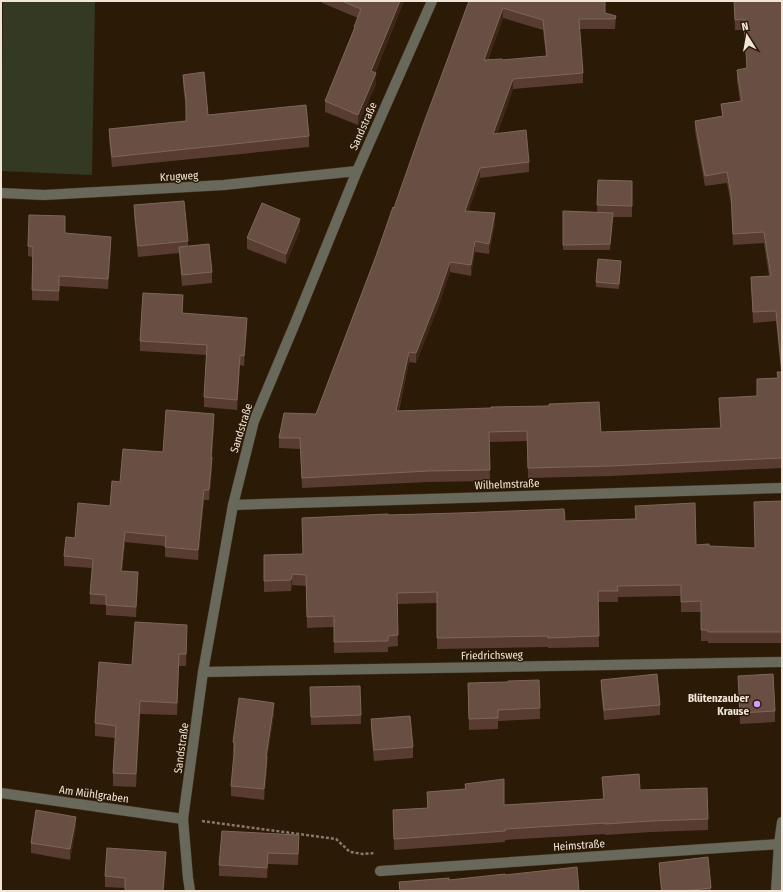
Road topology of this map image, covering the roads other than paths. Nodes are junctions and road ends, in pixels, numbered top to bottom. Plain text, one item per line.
1 (432, 1) edge
2 (357, 170) junction
3 (1, 193) edge
4 (782, 488) edge
5 (233, 505) junction
6 (782, 662) edge
7 (203, 672) junction
8 (1, 793) edge
9 (183, 819) junction
10 (782, 822) edge
11 (779, 844) junction
12 (380, 871) dead end
13 (190, 891) edge
14 (776, 891) edge

1 - 2 street, Sandstraße
2 - 3 street, Krugweg
2 - 5 street, Sandstraße
4 - 5 street, Wilhelmstraße
5 - 7 street, Sandstraße
6 - 7 street, Friedrichsweg
7 - 9 street, Sandstraße
8 - 9 street, Am Mühlgraben
9 - 13 street, Sandstraße
10 - 11 street
11 - 12 street, Heimstraße
11 - 14 street

